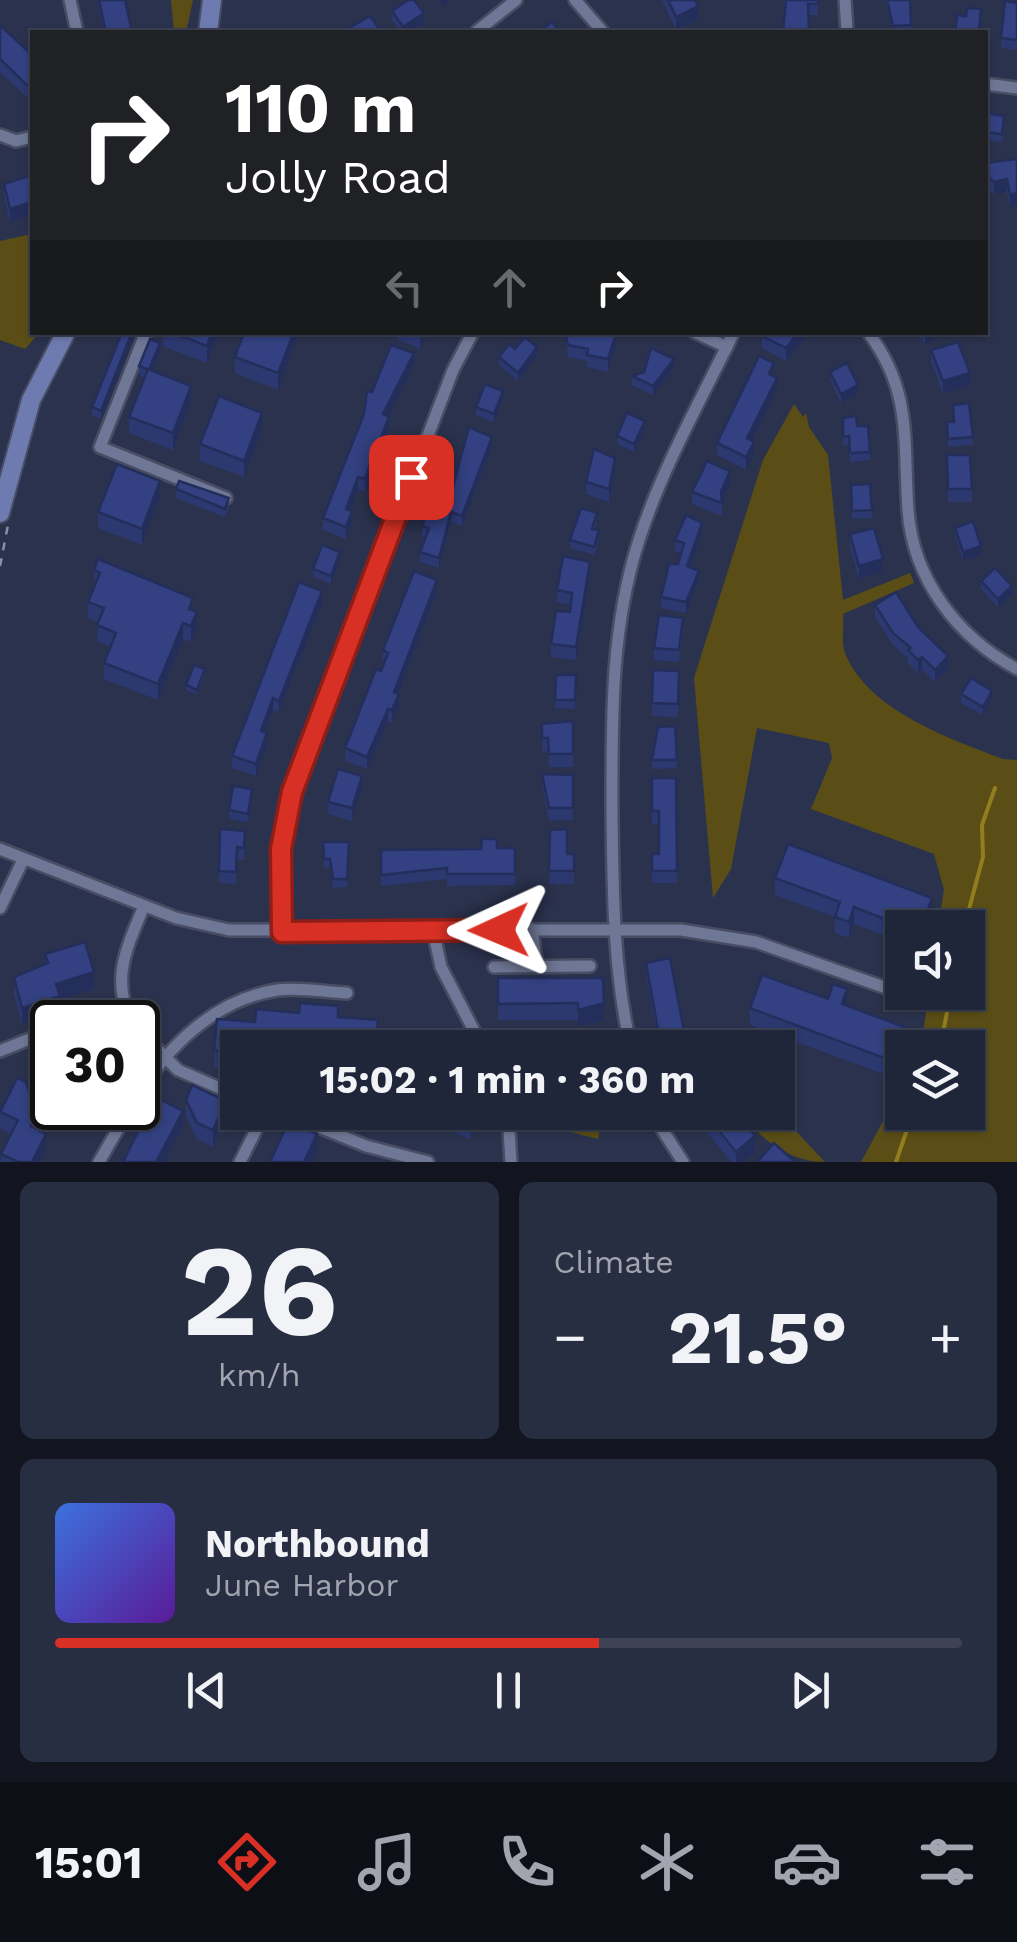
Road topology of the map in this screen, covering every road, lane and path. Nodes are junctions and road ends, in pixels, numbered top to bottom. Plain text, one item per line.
1 (70, 0) edge
2 (212, 0) edge
3 (516, 0) edge
4 (575, 0) edge
5 (845, 0) edge
6 (78, 30) edge
7 (208, 30) edge
8 (478, 30) edge
9 (601, 30) edge
10 (847, 30) edge
11 (988, 84) edge
12 (1017, 88) edge
13 (0, 136) edge
14 (30, 138) edge
15 (64, 335) edge
16 (145, 335) edge
17 (471, 335) edge
18 (701, 335) edge
19 (733, 335) edge
20 (870, 335) edge
21 (727, 347) junction
22 (226, 498) edge
23 (0, 512) edge
24 (1017, 669) edge
25 (0, 849) edge
26 (23, 860) junction
27 (144, 906) junction
28 (0, 908) edge
29 (613, 928) junction
30 (532, 929) junction
31 (433, 930) junction
32 (282, 932) junction
33 (537, 966) junction
34 (590, 966) dead end
35 (494, 967) dead end
36 (885, 988) edge
37 (347, 993) dead end
38 (124, 1000) edge
39 (473, 1030) edge
40 (629, 1030) edge
41 (30, 1039) edge
42 (0, 1051) edge
43 (161, 1057) joint
44 (220, 1088) edge
45 (117, 1130) edge
46 (256, 1130) edge
47 (326, 1130) edge
48 (509, 1130) edge
49 (661, 1130) edge
50 (677, 1161) edge
51 (99, 1162) edge
52 (240, 1162) edge
53 (428, 1162) edge
54 (511, 1162) edge

1 - 6 street
2 - 7 street
3 - 8 street
4 - 9 street
5 - 10 street
11 - 12 street
13 - 14 street
15 - 23 street
16 - 22 street
17 - 32 street
18 - 21 street
19 - 21 street
20 - 24 street
21 - 29 street
25 - 26 street
26 - 27 street
26 - 28 street
27 - 32 street
27 - 38 street
29 - 30 street
29 - 36 street
29 - 40 street
30 - 31 street
30 - 33 street
31 - 32 street
31 - 39 street
33 - 34 street
33 - 35 street
37 - 43 street
41 - 42 street
43 - 44 street
45 - 51 street
46 - 52 street
47 - 53 street
48 - 54 street
49 - 50 street

